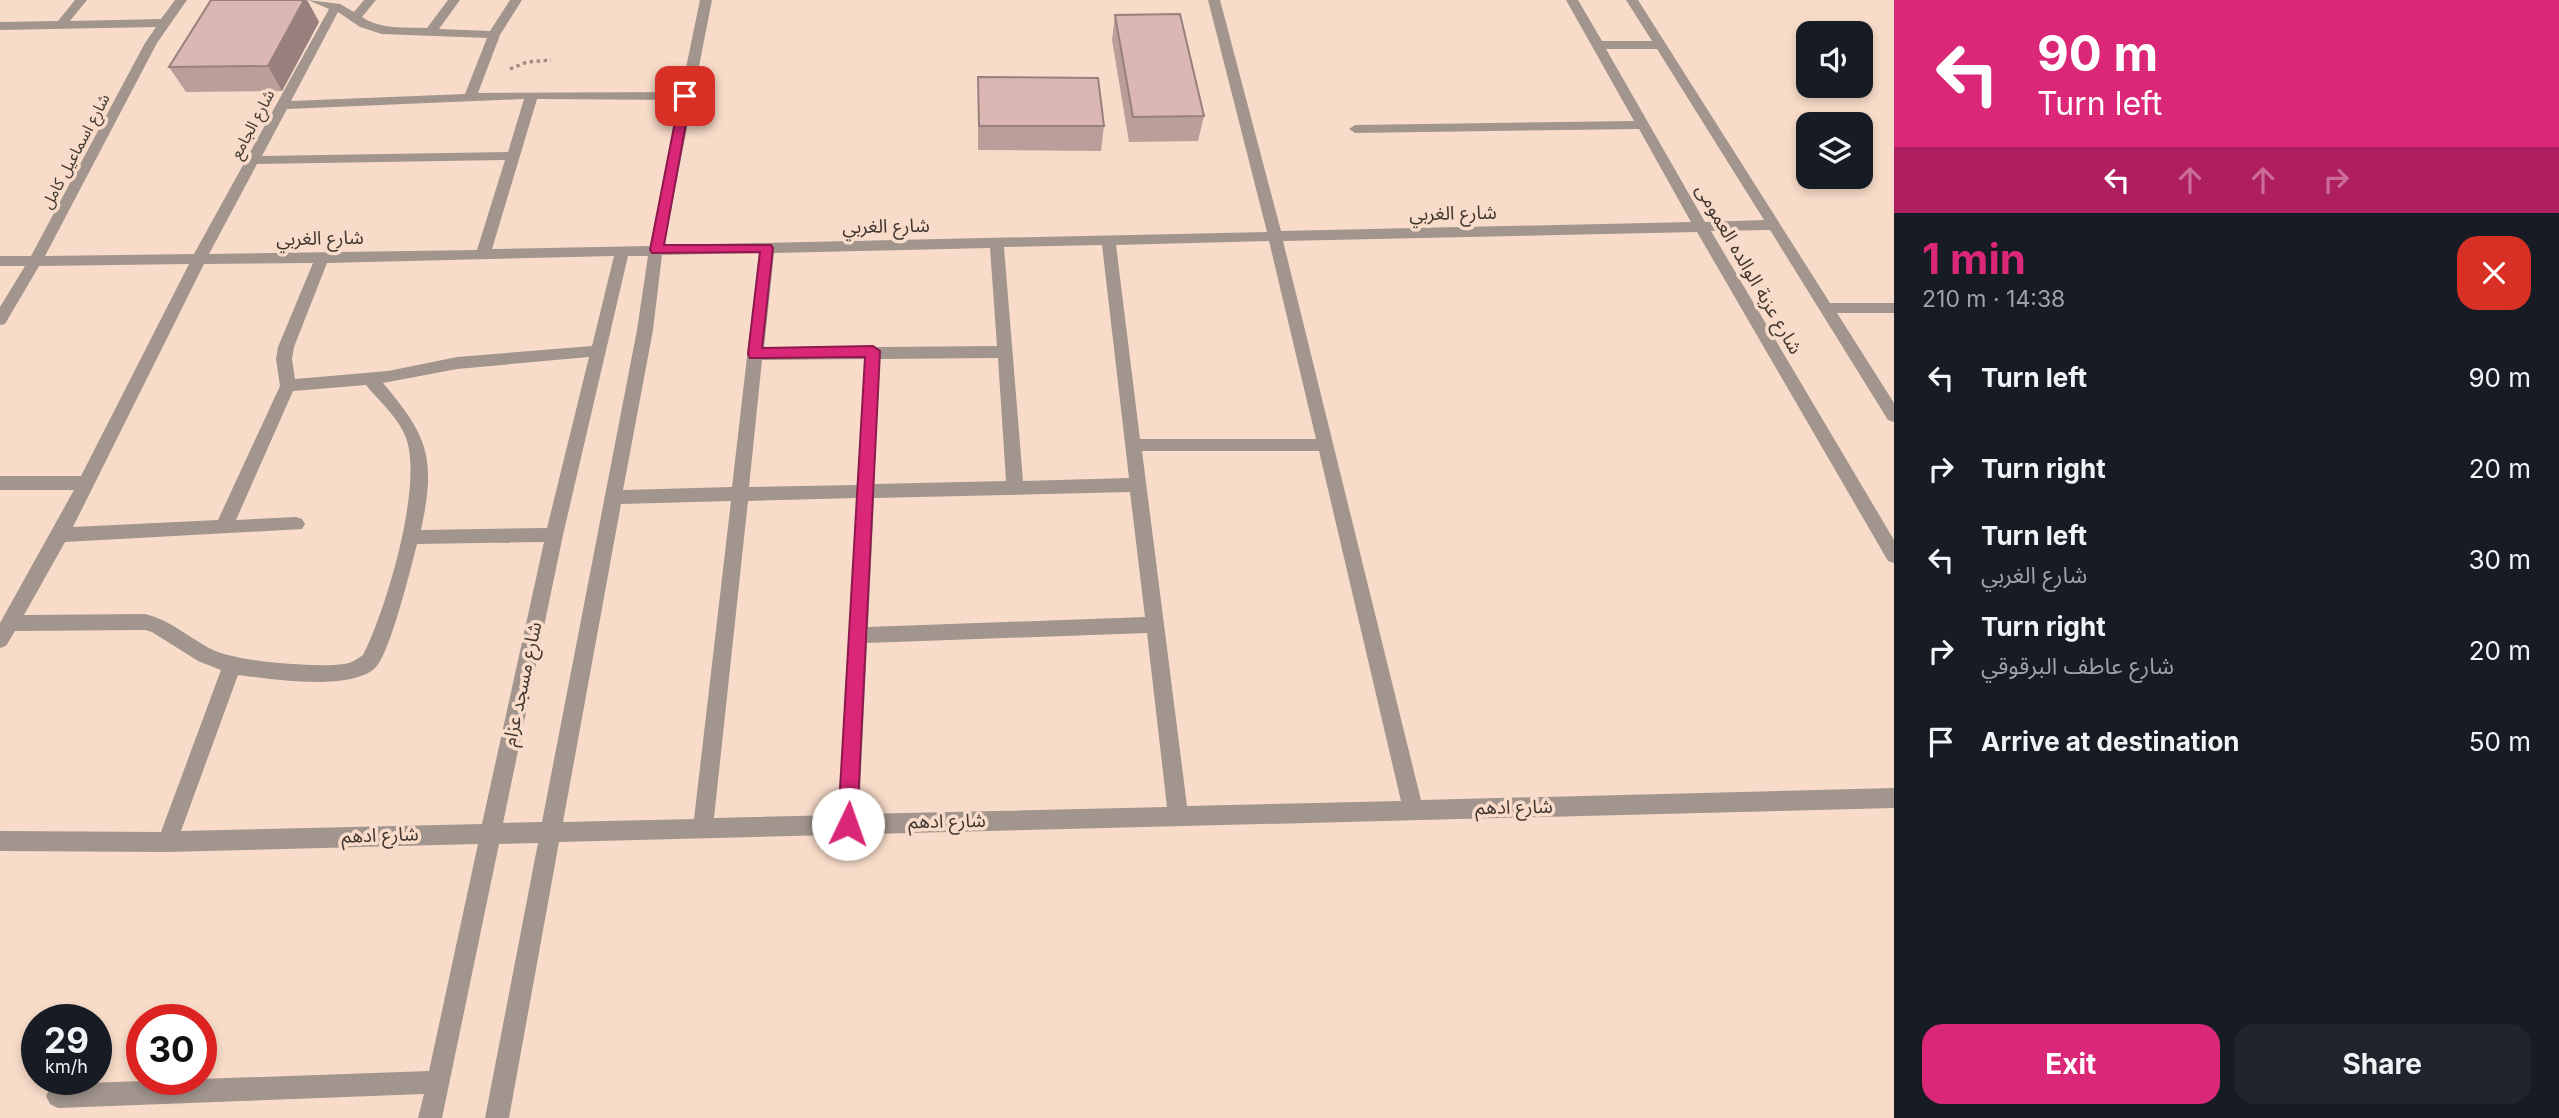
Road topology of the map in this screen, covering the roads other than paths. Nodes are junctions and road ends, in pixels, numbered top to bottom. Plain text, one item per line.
1 (81, 0) edge
2 (181, 0) edge
3 (314, 0) edge
4 (370, 0) edge
5 (454, 0) edge
6 (516, 0) edge
7 (706, 0) edge
8 (1214, 0) edge
9 (1572, 0) edge
10 (1632, 0) edge
11 (336, 6) junction
12 (355, 18) junction
13 (165, 23) junction
14 (61, 25) junction
15 (0, 26) edge
16 (430, 33) junction
17 (494, 35) junction
18 (1598, 45) junction
19 (1660, 45) junction
20 (532, 95) junction
21 (685, 96) junction
22 (470, 97) junction
23 (282, 105) junction
24 (1643, 125) junction
25 (1355, 129) dead end
26 (514, 156) junction
27 (252, 160) junction
28 (1773, 225) junction
29 (1701, 227) junction
30 (1275, 236) junction
31 (1108, 240) junction
32 (997, 243) junction
33 (767, 248) junction
34 (656, 250) junction
35 (622, 251) junction
36 (483, 254) junction
37 (322, 258) junction
38 (199, 259) junction
39 (0, 261) edge
40 (36, 261) junction
41 (1826, 308) junction
42 (1894, 308) edge
43 (0, 320) edge
44 (597, 351) junction
45 (873, 351) junction
46 (1004, 352) junction
47 (755, 354) junction
48 (370, 379) junction
49 (289, 386) junction
50 (1894, 416) edge
51 (1133, 445) junction
52 (1324, 445) junction
53 (0, 483) edge
54 (86, 483) junction
55 (1138, 485) junction
56 (1015, 487) junction
57 (866, 491) junction
58 (741, 494) junction
59 (613, 497) junction
60 (296, 524) dead end
61 (224, 527) junction
62 (60, 535) junction
63 (554, 536) junction
64 (409, 537) junction
65 (1894, 556) edge
66 (9, 623) junction
67 (1156, 625) junction
68 (858, 635) junction
69 (0, 640) edge
70 (232, 666) junction
71 (1894, 798) edge
72 (1413, 809) junction
73 (1178, 816) junction
74 (848, 824) junction
75 (704, 827) junction
76 (551, 831) junction
77 (490, 832) junction
78 (0, 841) edge
79 (167, 842) junction
80 (438, 1082) junction
81 (58, 1096) dead end
82 (430, 1118) edge
83 (498, 1118) edge

1 - 14 street
2 - 13 street, شارع اسماعيل كامل
3 - 11 street
4 - 12 street
5 - 16 street
6 - 17 street
7 - 21 street
8 - 30 street
9 - 18 street, شارع عزبة الوالده العمومى
10 - 19 street
11 - 12 street
11 - 23 street, شارع الجامع
12 - 16 street
13 - 14 street
13 - 40 street, شارع اسماعيل كامل
14 - 15 street
16 - 17 street
17 - 22 street
18 - 19 street
18 - 24 street, شارع عزبة الوالده العمومى
19 - 28 street
20 - 21 street
20 - 22 street
20 - 26 street
21 - 34 street
22 - 23 street
23 - 27 street, شارع الجامع
24 - 25 street
24 - 29 street, شارع عزبة الوالده العمومى
26 - 27 street
26 - 36 street
27 - 38 street, شارع الجامع
28 - 29 street, شارع الغربي
28 - 41 street
29 - 30 street, شارع الغربي
29 - 65 street, شارع عزبة الوالده العمومى
30 - 31 street, شارع الغربي
30 - 52 street
31 - 32 street, شارع الغربي
31 - 51 street
32 - 33 street, شارع الغربي
32 - 46 street
33 - 34 street, شارع الغربي
33 - 47 street
34 - 35 street, شارع الغربي
34 - 59 street
35 - 36 street, شارع الغربي
35 - 44 street, شارع مسجد عزام
36 - 37 street, شارع الغربي
37 - 38 street, شارع الغربي
37 - 49 street
38 - 40 street, شارع الغربي
38 - 54 street, شارع الجامع
39 - 40 street, شارع الغربي
40 - 43 street, شارع اسماعيل كامل
41 - 42 street
41 - 50 street
44 - 48 street
44 - 63 street, شارع مسجد عزام
45 - 46 street
45 - 47 street
45 - 57 street
46 - 56 street
47 - 58 street
48 - 49 street
48 - 64 street
49 - 61 street
51 - 52 street
51 - 55 street
52 - 72 street
53 - 54 street
54 - 62 street, شارع الجامع
55 - 56 street
55 - 67 street
56 - 57 street
57 - 58 street
57 - 68 street
58 - 59 street
58 - 75 street
59 - 76 street
60 - 61 street
61 - 62 street
62 - 66 street, شارع الجامع
63 - 64 street
63 - 77 street, شارع مسجد عزام
64 - 70 street
66 - 69 street, شارع الجامع
66 - 70 street
67 - 68 street
67 - 73 street
68 - 74 street
70 - 79 street
71 - 72 street, شارع ادهم
72 - 73 street, شارع ادهم
73 - 74 street, شارع ادهم
74 - 75 street, شارع ادهم
75 - 76 street, شارع ادهم
76 - 77 street, شارع ادهم
76 - 83 street
77 - 79 street, شارع ادهم
77 - 80 street, شارع مسجد عزام
78 - 79 street, شارع ادهم
80 - 81 street
80 - 82 street, شارع مسجد عزام

